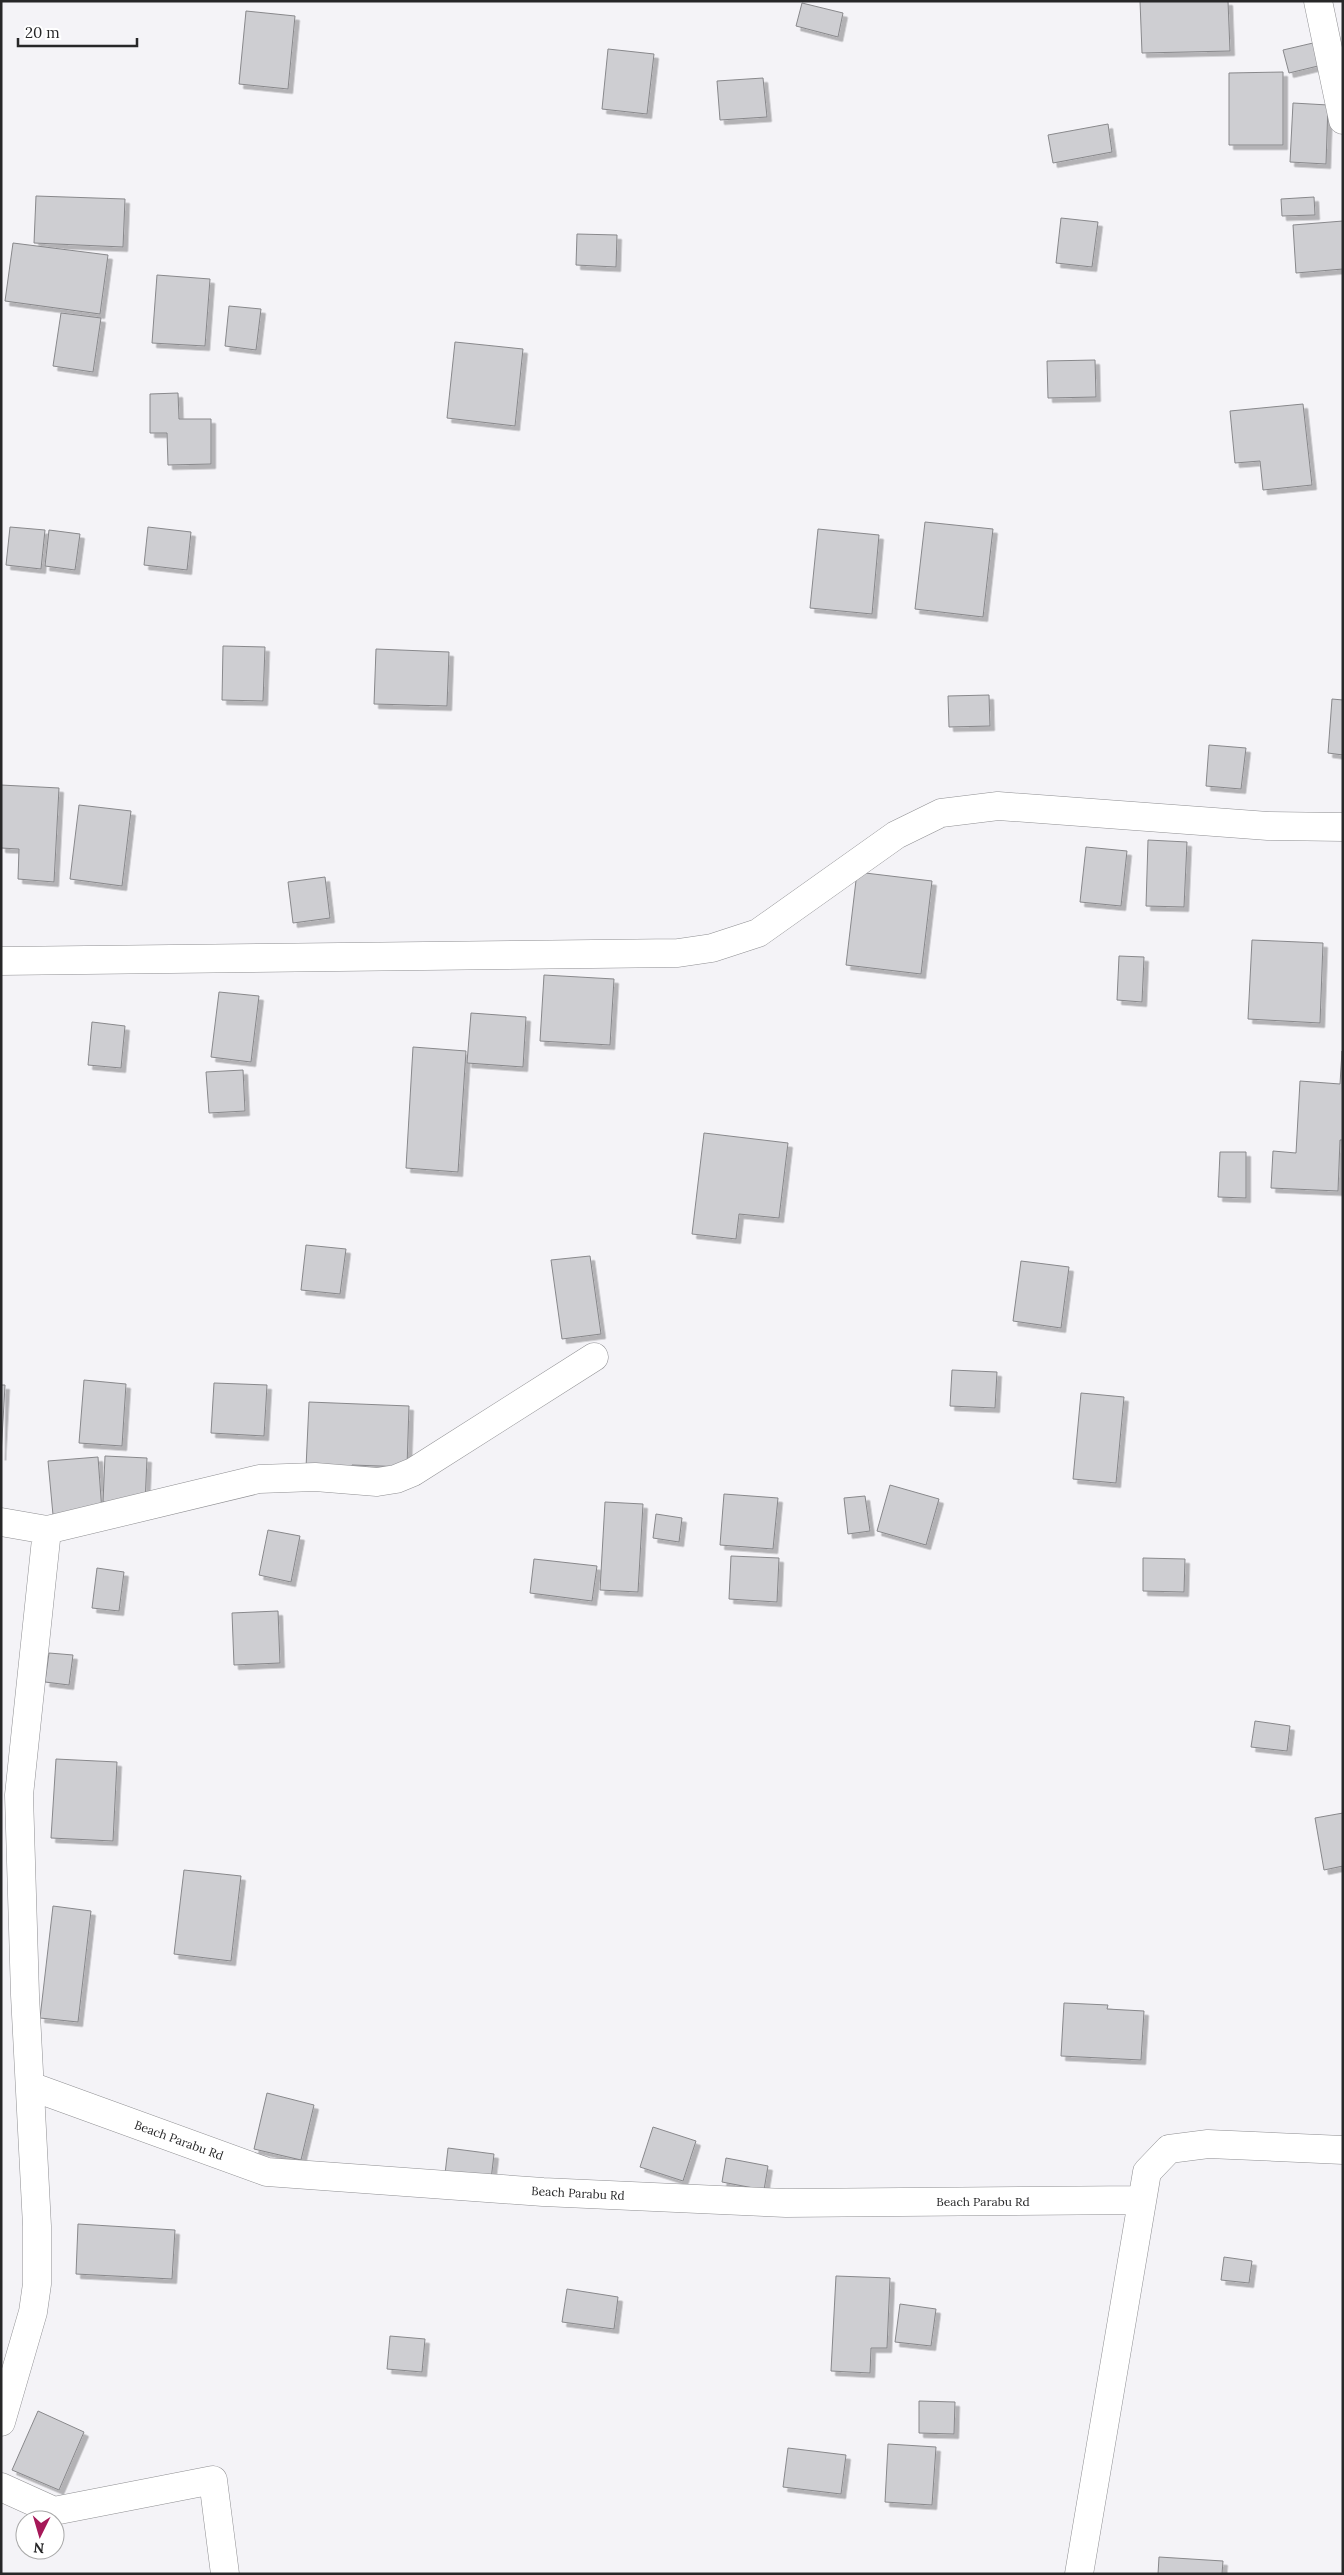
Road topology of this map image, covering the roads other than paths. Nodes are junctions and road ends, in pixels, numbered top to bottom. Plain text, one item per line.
1 (1318, 1) edge
2 (1343, 120) edge
3 (1343, 827) edge
4 (1, 961) edge
5 (594, 1357) dead end
6 (1, 1522) edge
7 (47, 1530) junction
8 (30, 2086) junction
9 (1343, 2150) edge
10 (1142, 2200) junction
11 (1, 2422) edge
12 (1, 2487) edge
13 (225, 2574) edge
14 (1079, 2574) edge

1 - 2 street
3 - 4 street
5 - 7 street
6 - 7 street
7 - 8 street
8 - 10 street, Beach Parabu Rd
8 - 11 street
9 - 10 street
10 - 14 street
12 - 13 street

